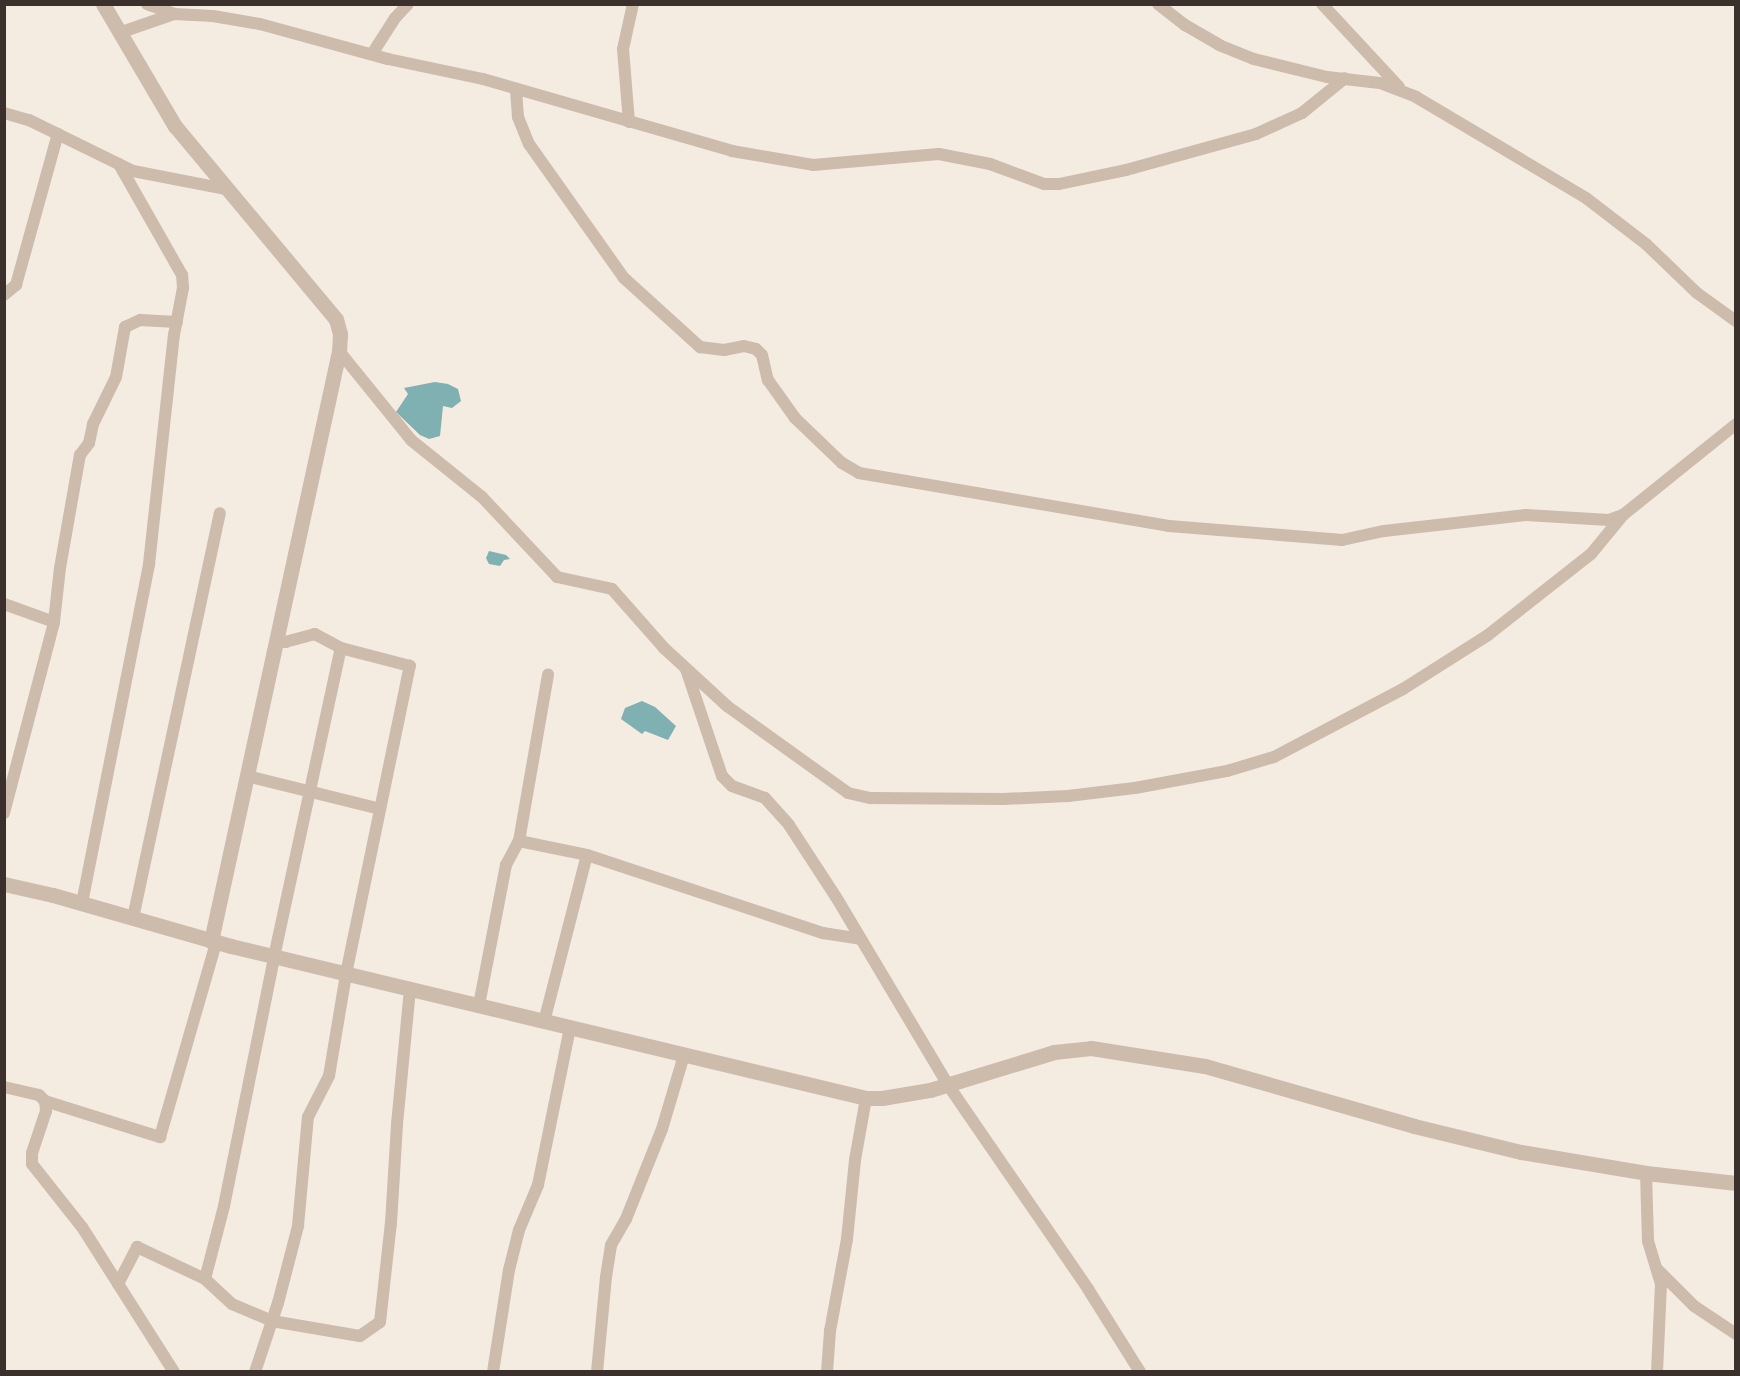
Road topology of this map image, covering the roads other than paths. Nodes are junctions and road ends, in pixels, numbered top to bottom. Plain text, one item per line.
1 (103, 4) edge
2 (147, 4) edge
3 (408, 4) edge
4 (633, 4) edge
5 (1158, 4) edge
6 (1322, 4) edge
7 (174, 14) junction
8 (119, 33) junction
9 (372, 54) junction
10 (1345, 78) junction
11 (516, 89) junction
12 (1402, 90) junction
13 (4, 113) edge
14 (629, 122) junction
15 (58, 134) junction
16 (119, 164) junction
17 (226, 189) junction
18 (4, 295) edge
19 (1736, 321) edge
20 (177, 322) junction
21 (339, 351) junction
22 (1736, 424) edge
23 (220, 513) dead end
24 (1623, 515) junction
25 (4, 604) edge
26 (54, 622) junction
27 (276, 641) junction
28 (341, 648) junction
29 (685, 668) junction
30 (548, 674) dead end
31 (247, 776) junction
32 (310, 791) junction
33 (380, 809) junction
34 (4, 813) edge
35 (519, 841) junction
36 (587, 855) junction
37 (4, 884) edge
38 (82, 903) junction
39 (133, 918) junction
40 (861, 939) junction
41 (213, 942) junction
42 (274, 957) junction
43 (346, 974) junction
44 (410, 988) junction
45 (478, 1005) junction
46 (544, 1022) junction
47 (570, 1028) junction
48 (684, 1055) junction
49 (948, 1085) junction
50 (4, 1087) edge
51 (866, 1098) junction
52 (45, 1101) junction
53 (1646, 1173) junction
54 (1736, 1183) edge
55 (1655, 1267) junction
56 (205, 1279) junction
57 (118, 1284) junction
58 (272, 1321) junction
59 (1736, 1334) edge
60 (174, 1371) edge
61 (255, 1371) edge
62 (494, 1371) edge
63 (597, 1371) edge
64 (827, 1371) edge
65 (1140, 1371) edge
66 (1657, 1371) edge

1 - 8 street
2 - 7 street
3 - 9 street
4 - 14 street
5 - 10 street
6 - 12 street
7 - 8 street
7 - 9 street
8 - 17 street
9 - 11 street
10 - 12 street
10 - 14 street
11 - 14 street
11 - 24 street
12 - 19 street
13 - 15 street
15 - 16 street
15 - 18 street
16 - 17 street
16 - 20 street
17 - 21 street
20 - 26 street
20 - 38 street
21 - 27 street
21 - 29 street
22 - 24 street
23 - 39 street
24 - 29 street
25 - 26 street
26 - 34 street
27 - 28 street
27 - 31 street
28 - 32 street
28 - 33 street
29 - 40 street
30 - 35 street
31 - 32 street
31 - 41 street
32 - 33 street
32 - 42 street
33 - 43 street
35 - 36 street
35 - 45 street
36 - 40 street
36 - 46 street
37 - 38 street
38 - 39 street
39 - 41 street
40 - 49 street
41 - 42 street
41 - 52 street
42 - 43 street
42 - 56 street
43 - 44 street
43 - 58 street
44 - 45 street
44 - 58 street
45 - 46 street
46 - 47 street
47 - 48 street
47 - 62 street
48 - 51 street
48 - 63 street
49 - 51 street
49 - 53 street
49 - 65 street
50 - 52 street
51 - 64 street
52 - 57 street
53 - 54 street
53 - 55 street
55 - 59 street
55 - 66 street
56 - 57 street
56 - 58 street
57 - 60 street
58 - 61 street

